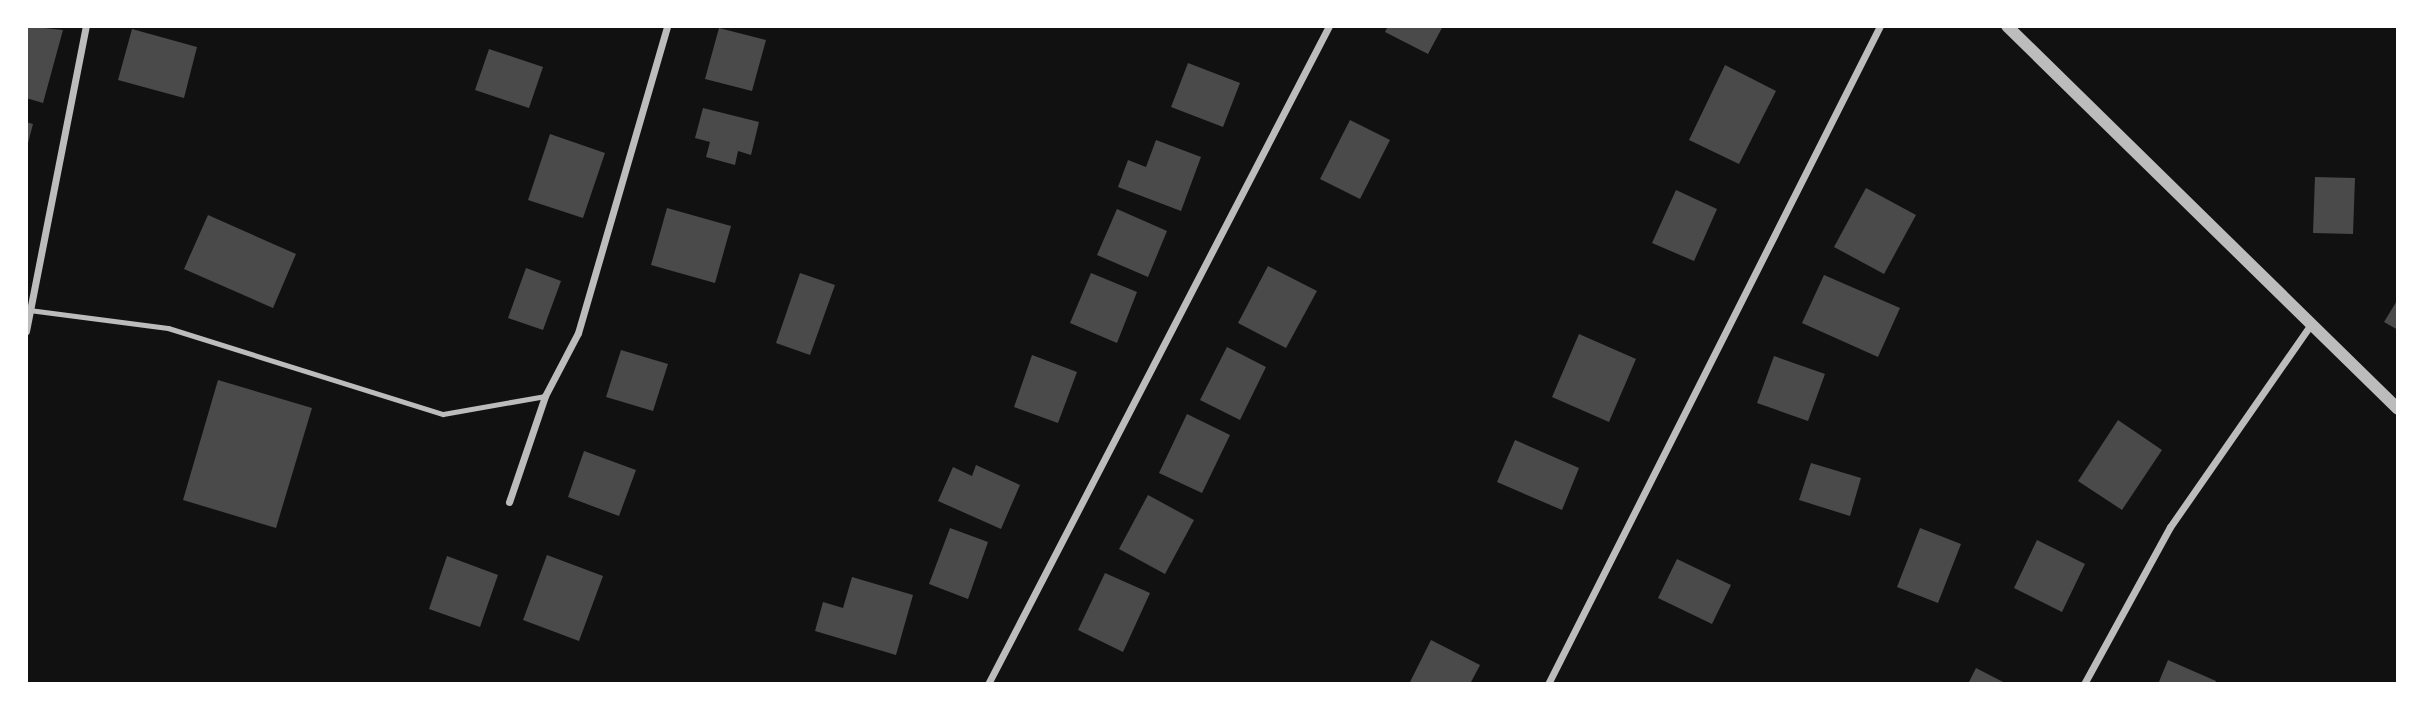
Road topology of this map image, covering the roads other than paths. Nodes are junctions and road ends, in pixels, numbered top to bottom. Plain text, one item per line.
1 (86, 26) edge
2 (667, 26) edge
3 (1329, 26) edge
4 (1880, 26) edge
5 (2007, 26) edge
6 (29, 310) junction
7 (2314, 321) junction
8 (26, 331) edge
9 (545, 396) junction
10 (2398, 409) edge
11 (509, 502) dead end
12 (988, 684) edge
13 (1548, 684) edge
14 (2084, 684) edge

1 - 6 street
2 - 9 street
3 - 12 street
4 - 13 street
5 - 7 street
6 - 8 street
6 - 9 lane
7 - 10 street
7 - 14 street
9 - 11 street

